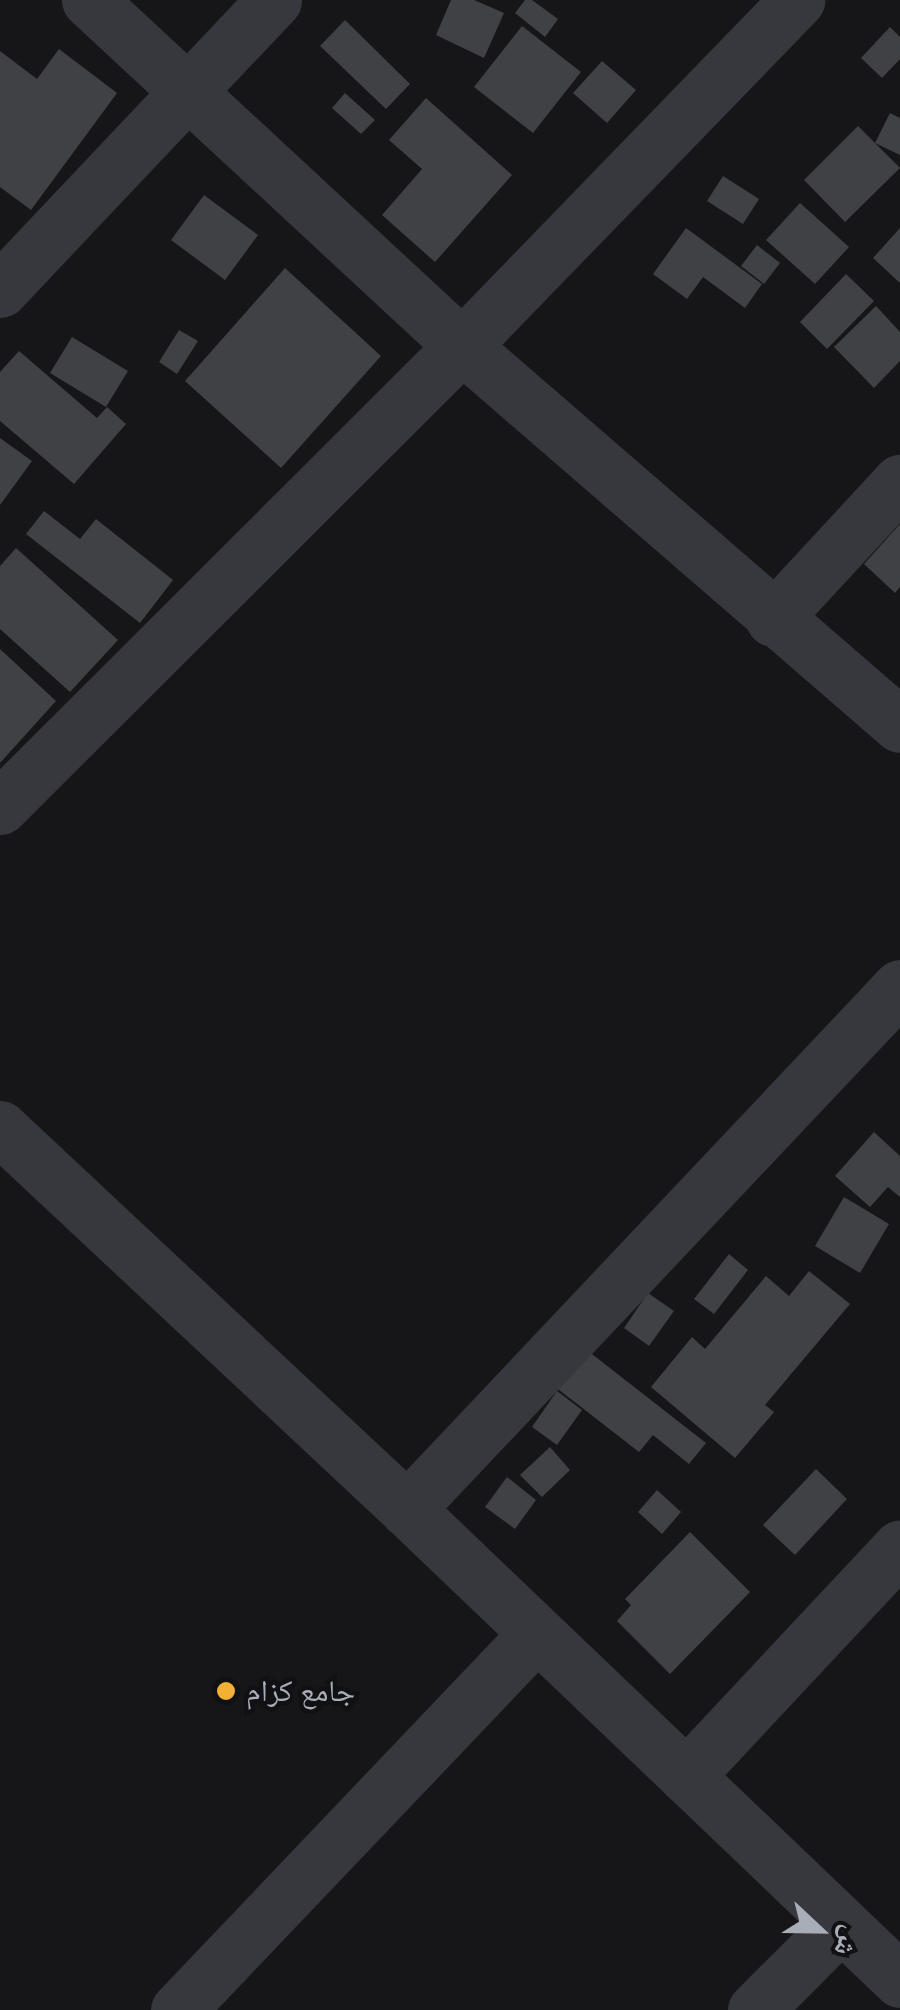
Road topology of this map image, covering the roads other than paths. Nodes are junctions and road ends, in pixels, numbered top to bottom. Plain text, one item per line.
1 (88, 0) edge
2 (274, 0) edge
3 (797, 0) edge
4 (188, 92) junction
5 (0, 290) edge
6 (462, 346) junction
7 (900, 482) edge
8 (773, 619) junction
9 (900, 725) edge
10 (0, 807) edge
11 (900, 987) edge
12 (0, 1128) edge
13 (408, 1508) junction
14 (900, 1547) edge
15 (536, 1634) junction
16 (686, 1776) junction
17 (840, 1925) junction
18 (900, 1980) edge
19 (178, 2010) edge
20 (755, 2010) edge

1 - 4 street
2 - 4 street
3 - 6 street
4 - 5 street
4 - 6 street
6 - 8 street
6 - 10 street
7 - 8 street
8 - 9 street
11 - 13 street
12 - 13 street
13 - 15 street
14 - 16 street
15 - 16 street
15 - 19 street
16 - 17 street
17 - 18 street
17 - 20 street

